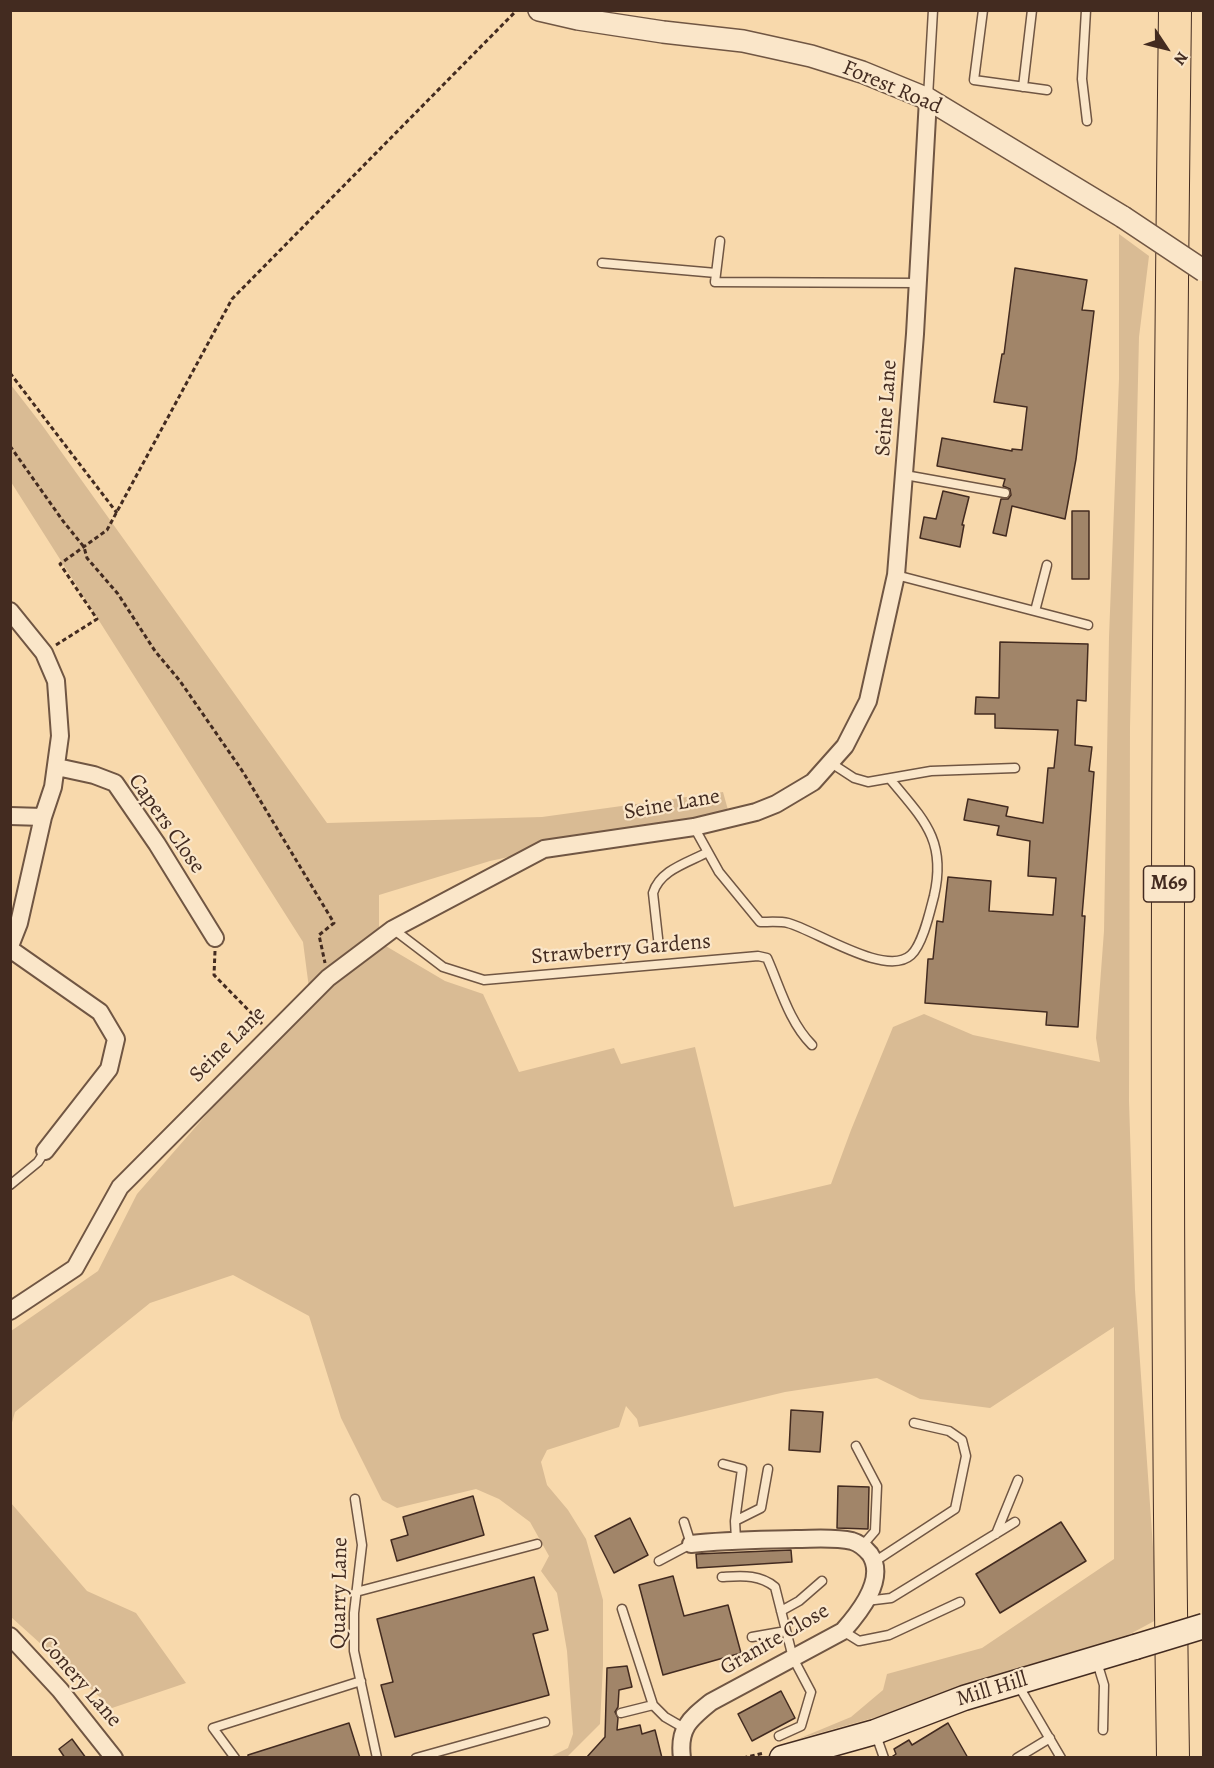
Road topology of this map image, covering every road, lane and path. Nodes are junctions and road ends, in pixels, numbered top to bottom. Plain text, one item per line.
1 (518, 10) edge
2 (539, 10) edge
3 (933, 10) edge
4 (983, 10) edge
5 (1032, 10) edge
6 (1086, 10) edge
7 (1175, 10) edge
8 (1023, 87) junction
9 (1047, 90) dead end
10 (928, 99) junction
11 (1086, 121) dead end
12 (720, 241) dead end
13 (602, 262) dead end
14 (1203, 271) edge
15 (716, 273) junction
16 (918, 283) junction
17 (10, 374) edge
18 (10, 446) edge
19 (905, 475) junction
20 (1005, 493) dead end
21 (117, 513) junction
22 (84, 546) junction
23 (1047, 565) dead end
24 (896, 575) junction
25 (10, 611) edge
26 (1035, 611) junction
27 (1088, 624) dead end
28 (44, 653) junction
29 (831, 764) junction
30 (57, 766) junction
31 (1015, 768) dead end
32 (890, 779) junction
33 (10, 816) edge
34 (44, 817) junction
35 (694, 827) junction
36 (708, 852) junction
37 (393, 929) junction
38 (215, 938) joint
39 (10, 947) edge
40 (659, 947) dead end
41 (332, 974) junction
42 (272, 1033) junction
43 (812, 1045) dead end
44 (45, 1151) joint
45 (10, 1185) edge
46 (10, 1311) edge
47 (914, 1423) dead end
48 (856, 1446) dead end
49 (723, 1464) dead end
50 (768, 1469) dead end
51 (1018, 1480) dead end
52 (355, 1499) dead end
53 (735, 1521) junction
54 (684, 1522) dead end
55 (1015, 1522) dead end
56 (996, 1534) junction
57 (736, 1540) junction
58 (537, 1544) dead end
59 (691, 1544) junction
60 (862, 1546) junction
61 (659, 1561) dead end
62 (874, 1562) junction
63 (722, 1577) dead end
64 (822, 1581) dead end
65 (356, 1592) junction
66 (865, 1601) junction
67 (960, 1602) dead end
68 (622, 1609) dead end
69 (781, 1611) junction
70 (1203, 1626) edge
71 (786, 1631) junction
72 (843, 1631) junction
73 (10, 1636) edge
74 (752, 1637) dead end
75 (793, 1658) junction
76 (1096, 1659) junction
77 (361, 1681) junction
78 (1017, 1682) junction
79 (653, 1705) junction
80 (621, 1713) dead end
81 (545, 1722) dead end
82 (684, 1728) junction
83 (1103, 1730) dead end
84 (875, 1732) junction
85 (1050, 1738) junction
86 (781, 1747) edge
87 (114, 1758) edge
88 (235, 1758) edge
89 (377, 1758) edge
90 (416, 1758) edge
91 (682, 1758) edge
92 (884, 1758) edge
93 (1017, 1758) edge
94 (1061, 1758) edge
95 (1173, 1758) edge

1 - 21 path
2 - 10 street, Forest Road
3 - 10 lane
4 - 8 lane
5 - 8 lane
6 - 11 lane
7 - 95 highway, M69
8 - 9 lane
10 - 14 street, Forest Road, bridge
10 - 16 street, Seine Lane
12 - 15 lane
13 - 15 lane
15 - 16 lane
16 - 19 street, Seine Lane
17 - 21 path
18 - 22 path
19 - 20 lane
19 - 24 street, Seine Lane
21 - 22 path
22 - 28 path
22 - 41 path
23 - 26 lane
24 - 26 lane
24 - 29 street, Seine Lane
25 - 28 street
26 - 27 lane
28 - 30 street
29 - 32 lane
29 - 35 street, Seine Lane
30 - 34 street
30 - 38 street, Capers Close
31 - 32 lane
32 - 36 lane
33 - 34 street
34 - 39 street
35 - 36 lane
35 - 37 street, Seine Lane
36 - 40 lane
37 - 41 street, Seine Lane
37 - 43 lane, Strawberry Gardens
38 - 42 path
39 - 44 street
41 - 42 street, Seine Lane
42 - 46 street, Seine Lane
44 - 45 lane
47 - 62 lane
48 - 60 lane
49 - 53 lane
50 - 53 lane
51 - 56 lane
52 - 65 lane, Quarry Lane
53 - 57 lane
54 - 59 lane
55 - 56 lane
56 - 66 lane
57 - 59 street
57 - 60 street
58 - 65 lane
59 - 61 lane
60 - 62 street
62 - 66 street, Granite Close
63 - 69 lane
64 - 69 lane
65 - 77 lane, Quarry Lane
66 - 72 street, Granite Close
67 - 72 lane
68 - 79 lane
69 - 71 lane
70 - 76 main road, Mill Hill, bridge
71 - 74 lane
71 - 75 lane
72 - 75 street, Granite Close
73 - 87 street, Conery Lane
75 - 82 street, Granite Close
75 - 86 lane
76 - 78 main road, Mill Hill
76 - 83 lane
77 - 88 lane
77 - 89 lane, Quarry Lane
78 - 84 main road, Mill Hill
78 - 85 lane
79 - 80 lane
79 - 82 lane
81 - 90 lane
82 - 91 street
84 - 86 main road, Mill Hill
84 - 92 lane
85 - 93 lane
85 - 94 lane

